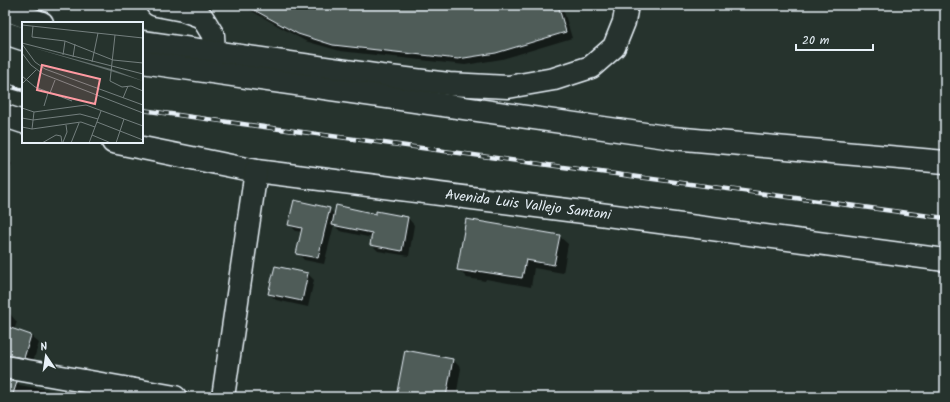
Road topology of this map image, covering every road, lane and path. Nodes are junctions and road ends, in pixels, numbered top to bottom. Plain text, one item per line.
1 (157, 5) edge
2 (627, 5) edge
3 (5, 9) edge
4 (39, 22) edge
5 (5, 32) edge
6 (22, 39) edge
7 (143, 42) edge
8 (214, 52) junction
9 (143, 62) edge
10 (5, 116) edge
11 (22, 122) edge
12 (118, 143) edge
13 (945, 162) edge
14 (256, 171) junction
15 (945, 260) edge
16 (5, 367) edge
17 (175, 397) edge
18 (223, 397) edge

1 - 8 street
2 - 8 street
3 - 4 street
5 - 6 street
7 - 8 street
9 - 13 street
10 - 11 street
12 - 14 street, Avenida Luis Vallejo Santoni
14 - 15 street, Avenida Luis Vallejo Santoni
14 - 18 street
16 - 17 street

